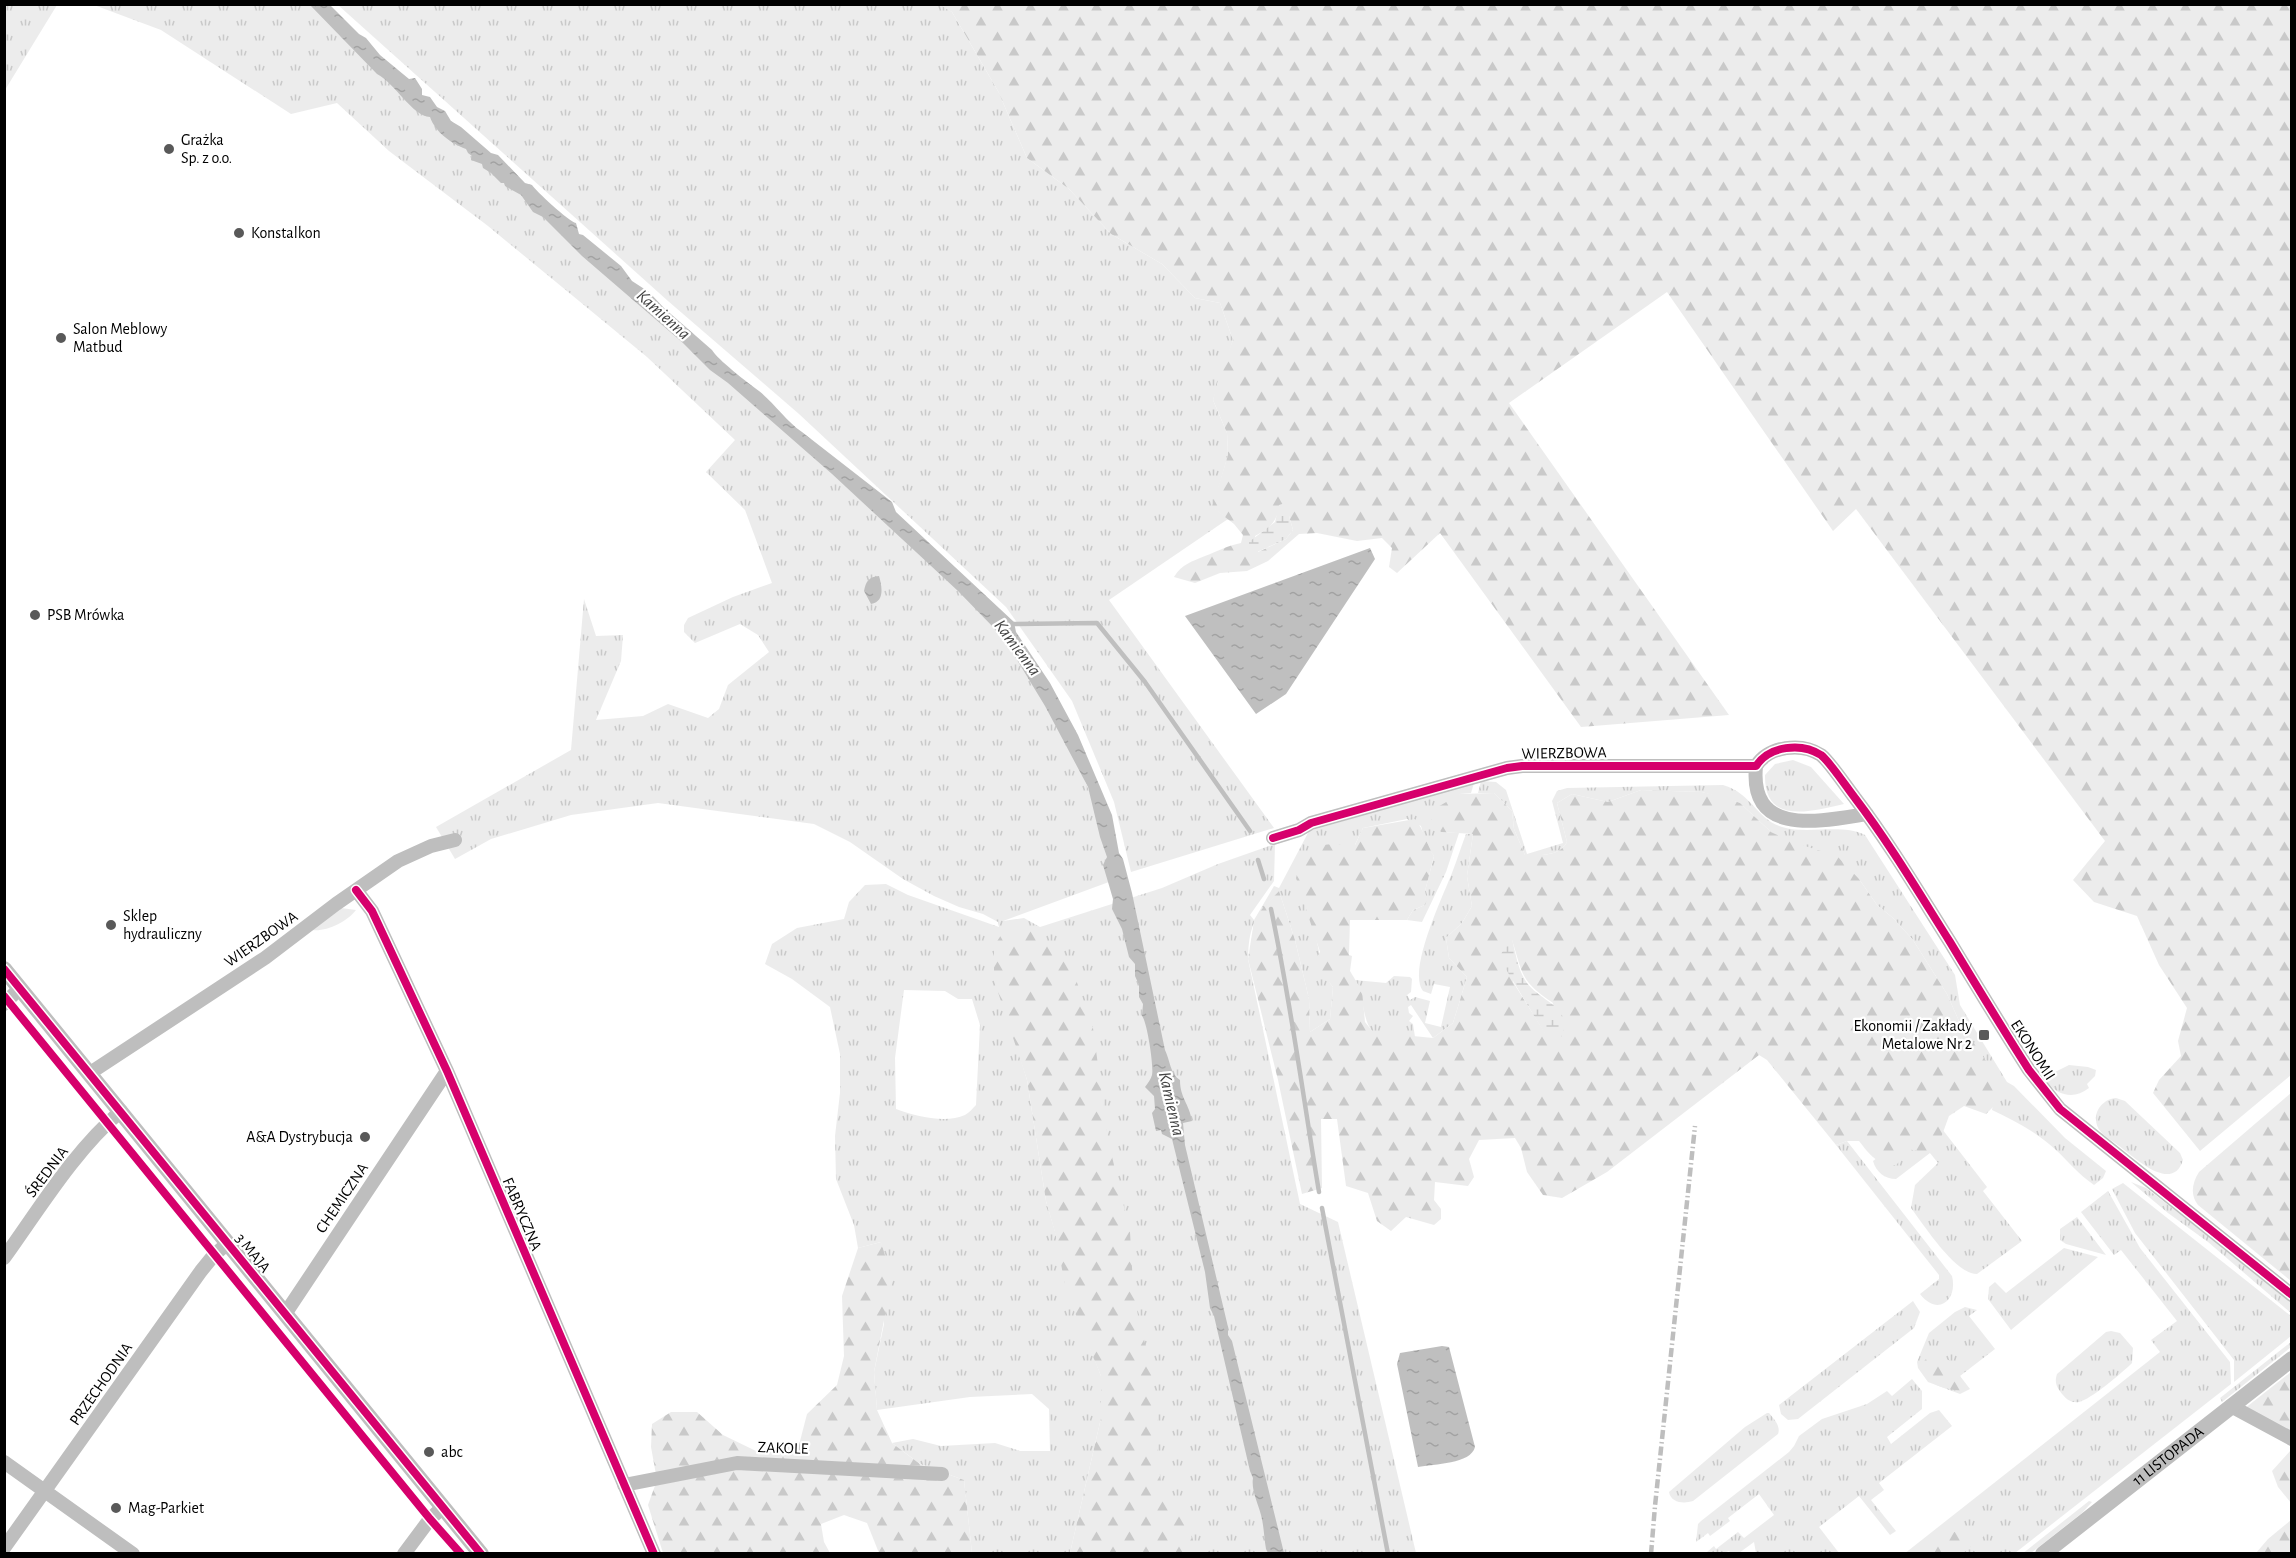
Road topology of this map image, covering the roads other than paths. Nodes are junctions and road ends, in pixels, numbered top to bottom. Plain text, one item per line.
1 (1756, 766) junction
2 (1867, 814) junction
3 (1273, 838) dead end
4 (455, 840) dead end
5 (356, 890) junction
6 (4, 969) edge
7 (20, 988) junction
8 (4, 1004) edge
9 (447, 1071) junction
10 (90, 1073) junction
11 (121, 1111) junction
12 (228, 1243) junction
13 (4, 1258) edge
14 (2292, 1295) edge
15 (285, 1314) junction
16 (2292, 1359) edge
17 (2231, 1406) junction
18 (2292, 1439) edge
19 (4, 1462) edge
20 (942, 1474) dead end
21 (624, 1485) junction
22 (45, 1491) junction
23 (443, 1507) junction
24 (4, 1548) edge
25 (134, 1554) edge
26 (404, 1554) edge
27 (481, 1554) edge
28 (654, 1554) edge
29 (2043, 1554) edge

1 - 2 street, EKONOMII
1 - 2 street
1 - 3 street, WIERZBOWA
2 - 14 street, EKONOMII
4 - 5 street, WIERZBOWA
5 - 9 street, FABRYCZNA
5 - 10 street, WIERZBOWA
6 - 7 street, 3 MAJA
7 - 8 street
7 - 10 street, 3 MAJA
9 - 15 street, CHEMICZNA
9 - 21 street, FABRYCZNA
10 - 11 street, 3 MAJA
11 - 12 street, 3 MAJA
11 - 13 street, ŚREDNIA
12 - 15 street, 3 MAJA
12 - 22 street, PRZECHODNIA
15 - 23 street, 3 MAJA
16 - 17 street, 11 LISTOPADA
17 - 18 street
17 - 29 street, 11 LISTOPADA
19 - 22 street
20 - 21 street, ZAKOLE
21 - 28 street, FABRYCZNA
22 - 24 street, PRZECHODNIA
22 - 25 street
23 - 26 street
23 - 27 street, 3 MAJA

